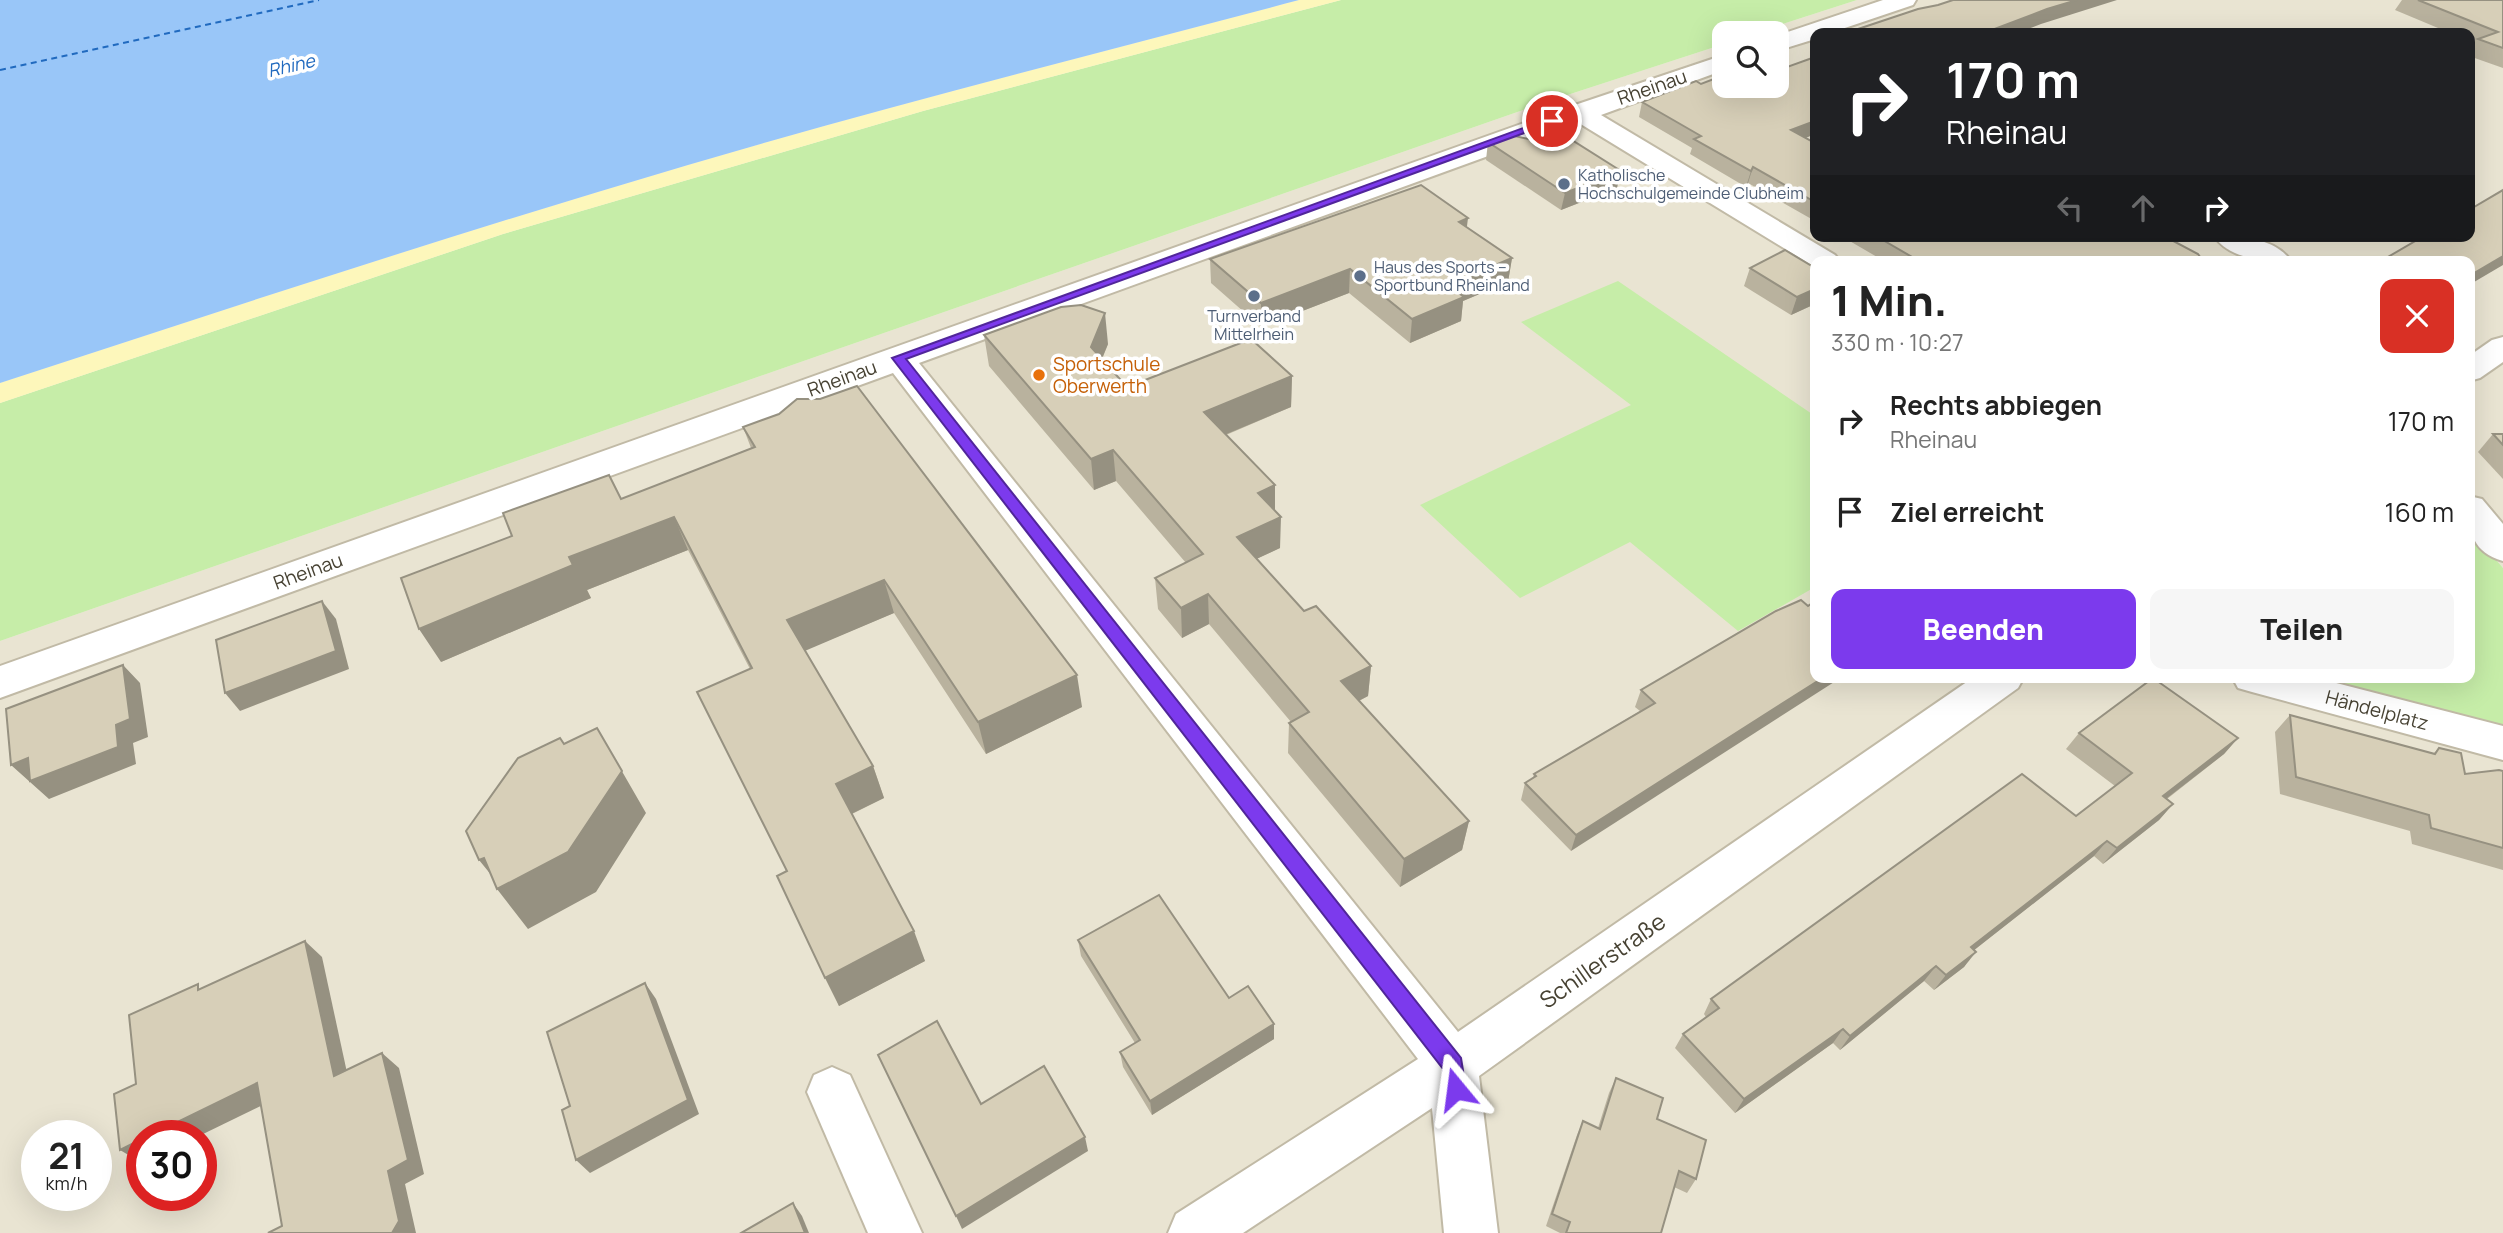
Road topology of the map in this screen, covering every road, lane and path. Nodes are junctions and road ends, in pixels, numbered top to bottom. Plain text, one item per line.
1 (1905, 0) edge
2 (1823, 28) edge
3 (1810, 32) edge
4 (1789, 40) edge
5 (1712, 66) edge
6 (1578, 112) junction
7 (2243, 242) edge
8 (1817, 256) edge
9 (2267, 256) edge
10 (898, 358) junction
11 (2475, 515) edge
12 (2503, 548) edge
13 (0, 682) edge
14 (1995, 683) edge
15 (2275, 683) edge
16 (2503, 743) edge
17 (1453, 1065) junction
18 (832, 1092) dead end
19 (895, 1233) edge
20 (1195, 1233) edge
21 (1471, 1233) edge

1 - 2 street
3 - 4 street
5 - 6 street, Rheinau
6 - 8 street
6 - 10 street, Rheinau
7 - 9 street
10 - 13 street, Rheinau
10 - 17 street
11 - 12 street
14 - 17 street, Schillerstraße
15 - 16 street, Händelplatz
17 - 20 street, Schillerstraße
17 - 21 street
18 - 19 street

